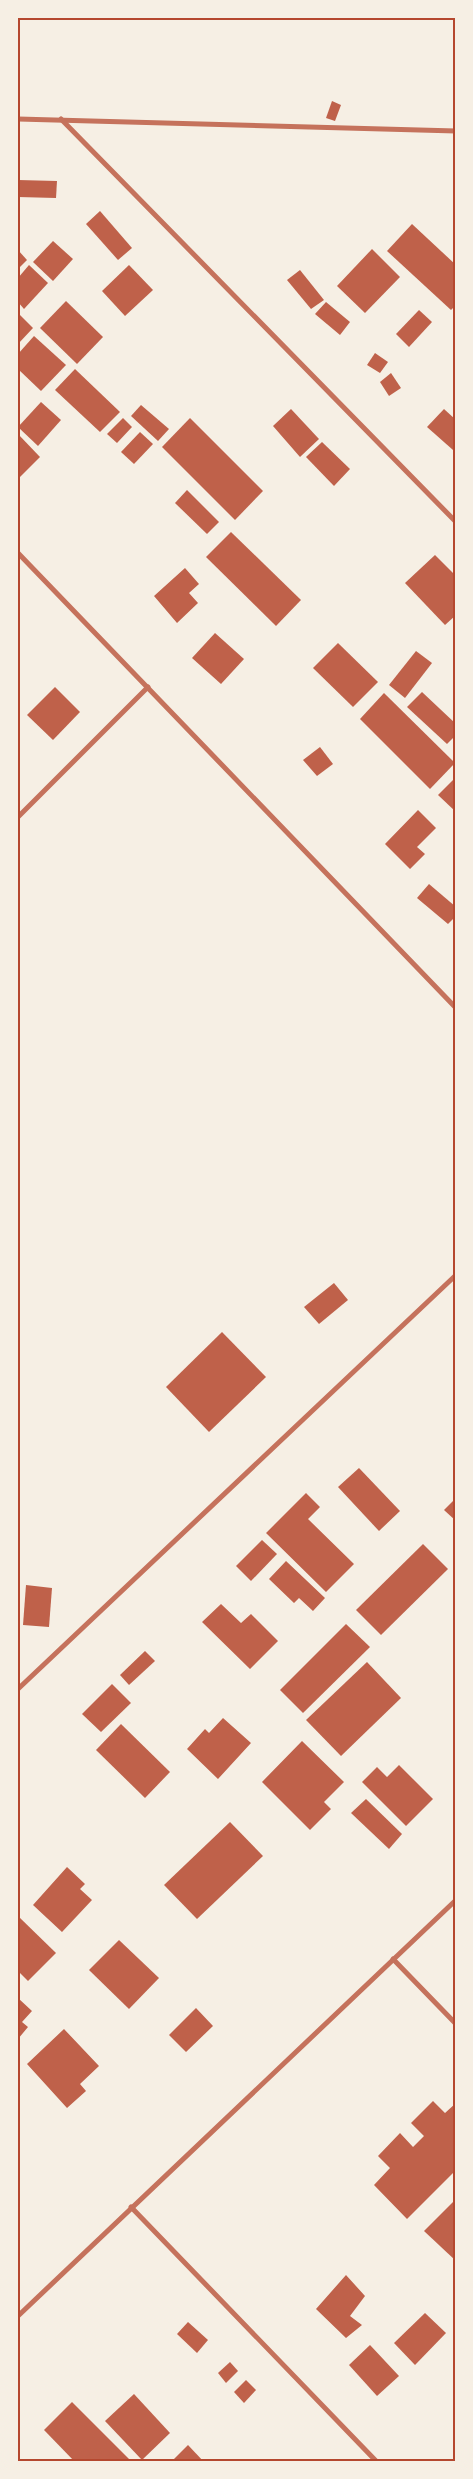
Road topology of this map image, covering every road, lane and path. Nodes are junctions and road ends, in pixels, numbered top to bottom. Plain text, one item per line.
1 (18, 119) edge
2 (61, 120) junction
3 (456, 132) edge
4 (456, 522) edge
5 (18, 553) edge
6 (148, 687) junction
7 (18, 817) edge
8 (456, 1008) edge
9 (456, 1275) edge
10 (18, 1689) edge
11 (456, 1900) edge
12 (393, 1960) junction
13 (456, 2024) edge
14 (131, 2208) junction
15 (18, 2316) edge
16 (377, 2462) edge

1 - 2 street
2 - 3 street
2 - 4 street
5 - 6 street
6 - 7 street
6 - 8 street
9 - 10 street
11 - 12 street
12 - 13 street
12 - 14 street
14 - 15 street
14 - 16 street

